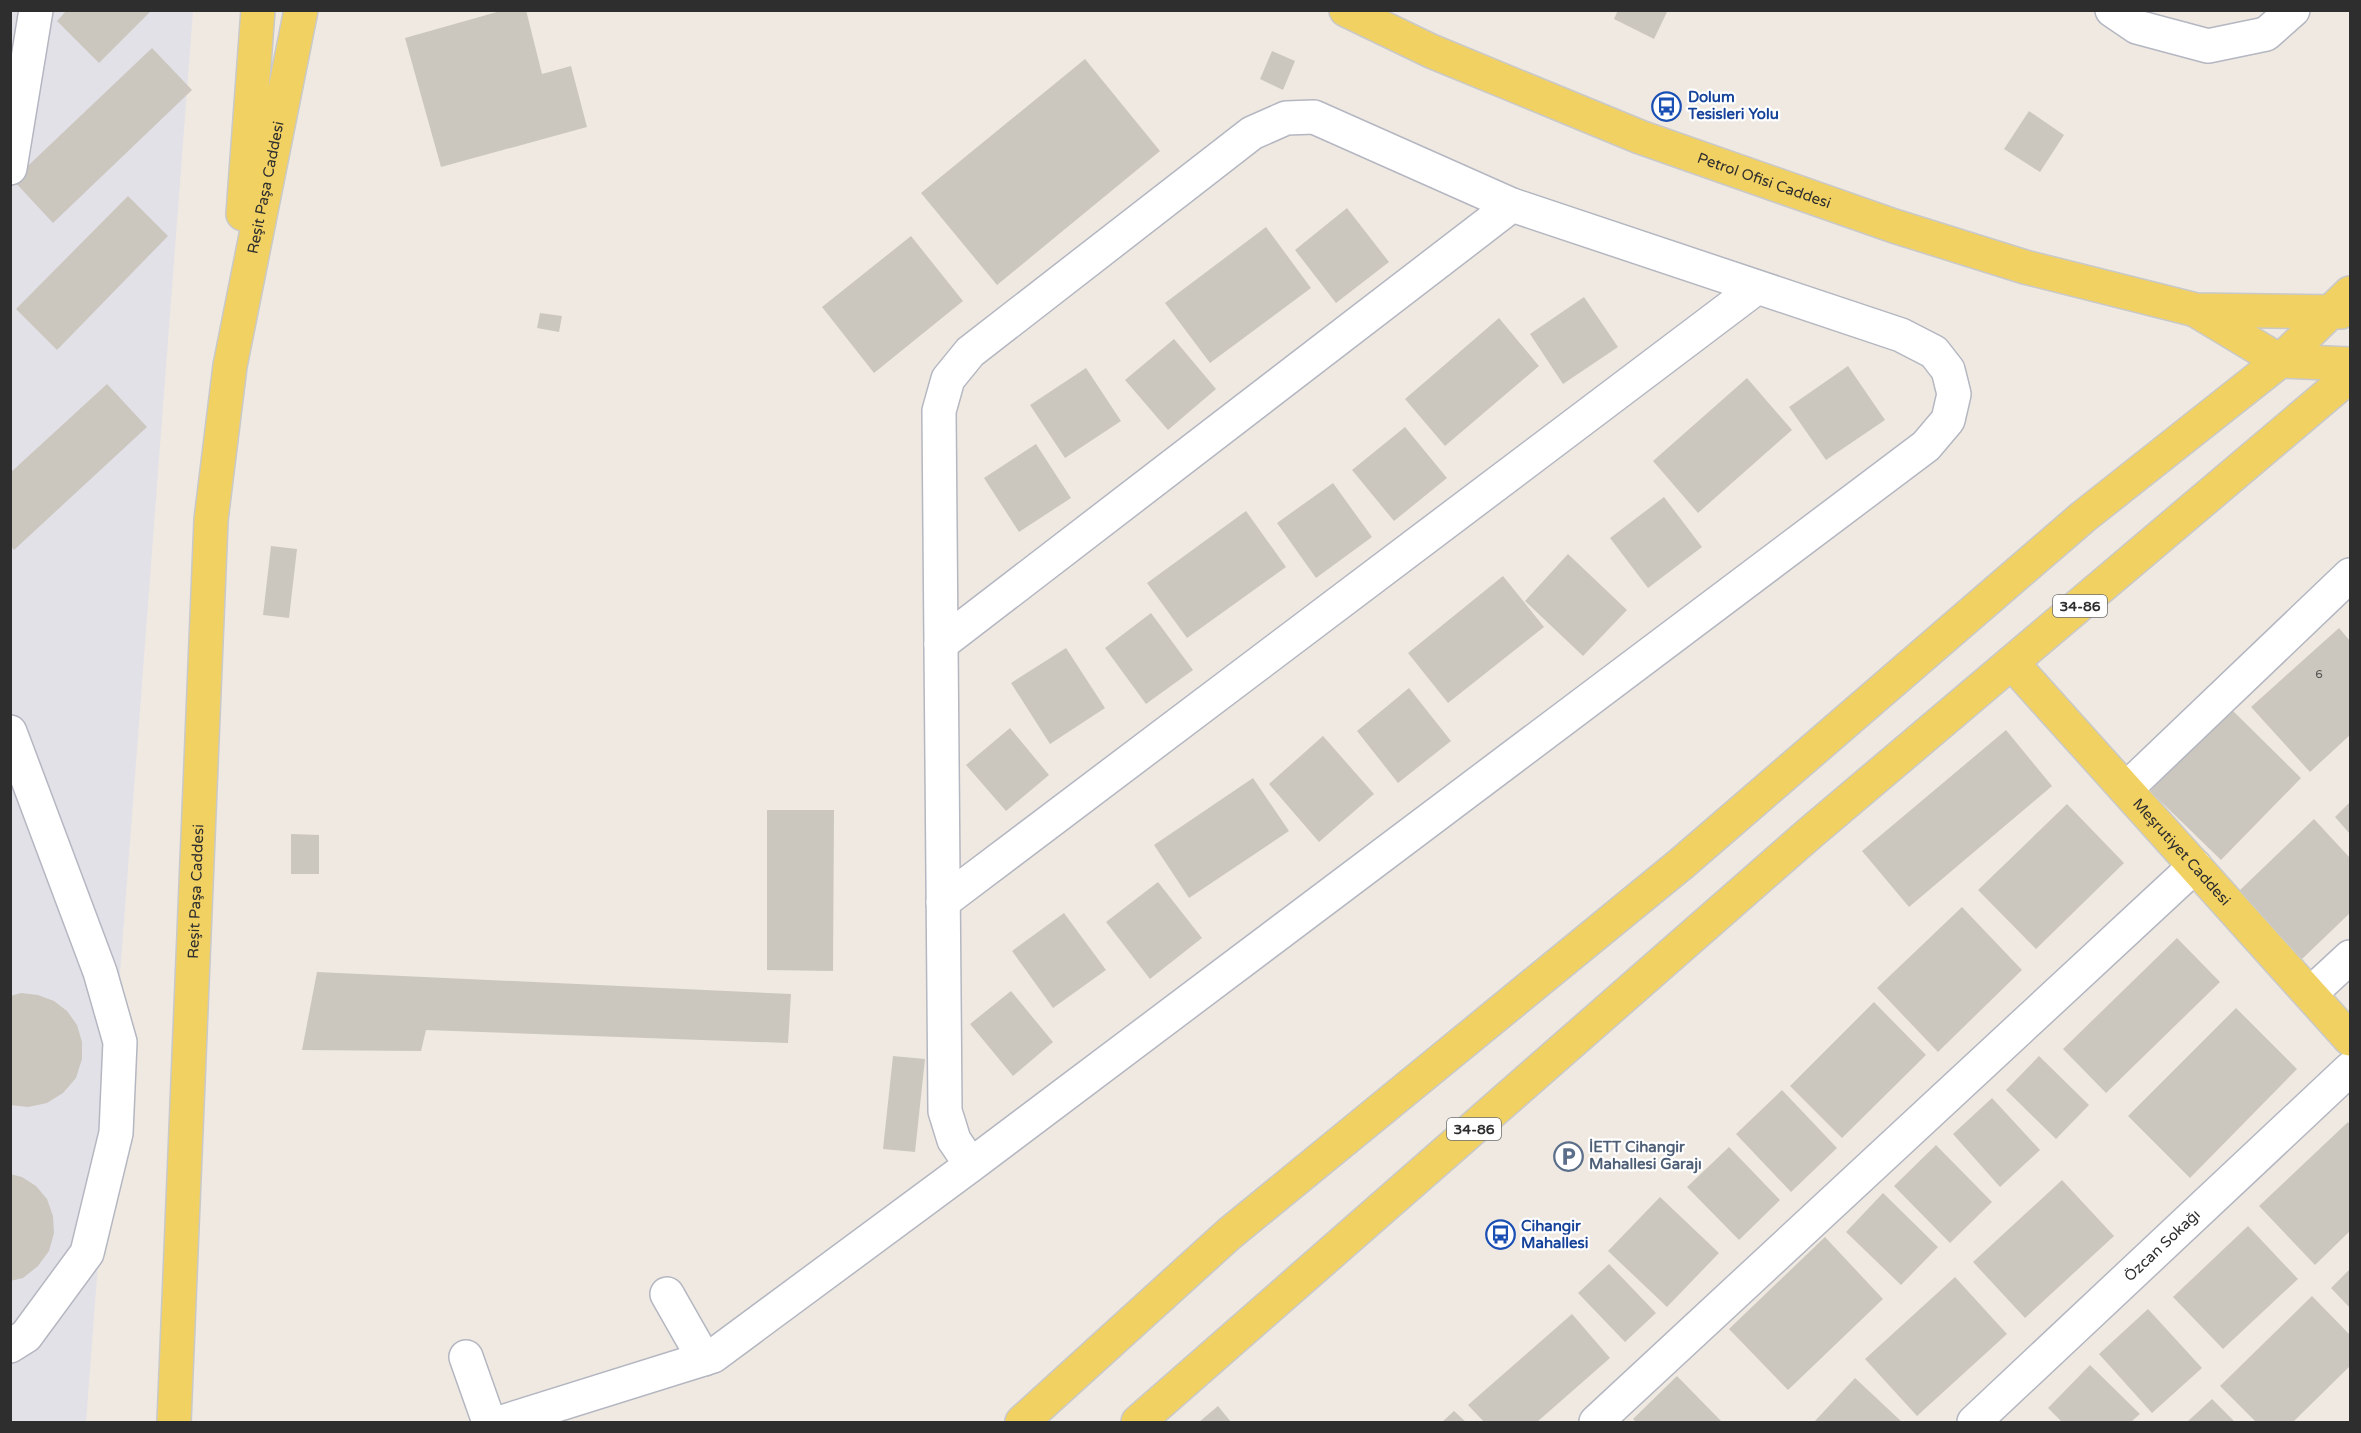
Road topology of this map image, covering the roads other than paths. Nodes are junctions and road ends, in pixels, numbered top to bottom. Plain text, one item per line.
1 (36, 10) edge
2 (258, 10) edge
3 (301, 10) edge
4 (1346, 10) edge
5 (2112, 10) edge
6 (2293, 10) edge
7 (10, 168) edge
8 (1512, 205) junction
9 (1756, 288) junction
10 (2343, 306) edge
11 (2196, 310) junction
12 (2280, 362) junction
13 (232, 363) junction
14 (2350, 364) edge
15 (2350, 376) edge
16 (2350, 576) edge
17 (941, 644) junction
18 (2013, 663) junction
19 (10, 732) edge
20 (2126, 789) junction
21 (21, 794) edge
22 (2195, 866) junction
23 (943, 902) junction
24 (2350, 957) edge
25 (2310, 994) junction
26 (2350, 1039) edge
27 (2350, 1070) edge
28 (971, 1165) junction
29 (667, 1294) dead end
30 (10, 1346) edge
31 (466, 1357) dead end
32 (704, 1359) junction
33 (558, 1414) edge
34 (174, 1422) edge
35 (489, 1422) edge
36 (502, 1422) edge
37 (1022, 1422) edge
38 (1138, 1422) edge
39 (1596, 1422) edge
40 (1974, 1422) edge

1 - 7 street
2 - 13 main road, Reşit Paşa Caddesi
3 - 13 main road, Reşit Paşa Caddesi
4 - 11 main road, Petrol Ofisi Caddesi
5 - 6 street
8 - 9 street
8 - 17 street
8 - 17 street
9 - 23 street
9 - 28 street
10 - 11 main road, Petrol Ofisi Caddesi
10 - 12 main road
11 - 12 main road, Petrol Ofisi Caddesi
12 - 14 main road
12 - 37 main road
13 - 34 main road, Reşit Paşa Caddesi
15 - 18 main road, 34-86
16 - 20 street
17 - 23 street
18 - 20 main road, Meşrutiyet Caddesi
18 - 38 main road, 34-86
19 - 21 street
20 - 22 main road, Meşrutiyet Caddesi
21 - 30 street
22 - 25 main road, Meşrutiyet Caddesi
22 - 39 street
23 - 28 street
24 - 25 street
25 - 26 main road, Meşrutiyet Caddesi
27 - 40 street, Özcan Sokağı
28 - 32 street
29 - 32 street
31 - 35 street
32 - 33 street
33 - 36 street

